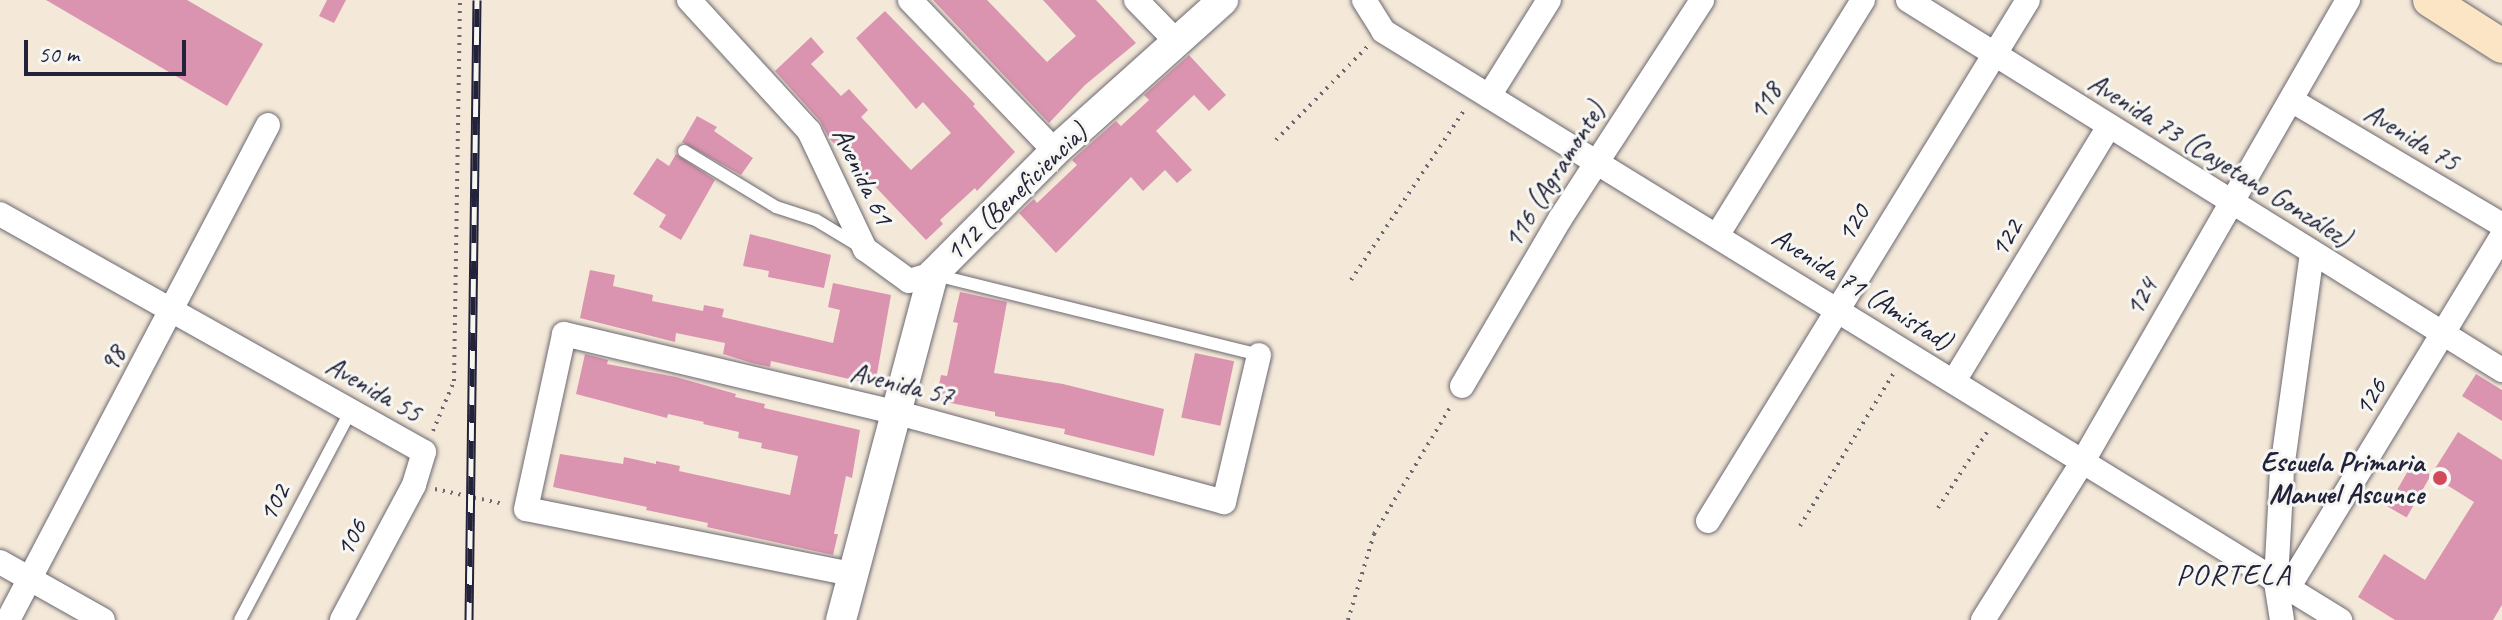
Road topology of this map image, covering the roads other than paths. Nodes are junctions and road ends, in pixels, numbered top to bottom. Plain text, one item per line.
1 (910, 0) edge
2 (1136, 0) edge
3 (1223, 0) edge
4 (1364, 0) edge
5 (1549, 0) edge
6 (1702, 0) edge
7 (1863, 0) edge
8 (1908, 0) edge
9 (2028, 0) edge
10 (2348, 0) edge
11 (2430, 0) edge
12 (695, 2) edge
13 (1177, 42) junction
14 (2502, 46) edge
15 (1994, 54) junction
16 (1483, 92) junction
17 (2291, 100) junction
18 (268, 125) dead end
19 (2109, 126) junction
20 (684, 151) dead end
21 (1055, 151) junction
22 (1598, 160) junction
23 (2230, 201) junction
24 (0, 214) edge
25 (2502, 225) edge
26 (1718, 234) junction
27 (2502, 236) edge
28 (865, 249) junction
29 (2312, 253) junction
30 (933, 274) junction
31 (1836, 308) junction
32 (173, 310) junction
33 (2443, 334) junction
34 (1259, 355) joint
35 (2502, 370) edge
36 (1954, 381) junction
37 (1462, 386) road end
38 (351, 410) junction
39 (895, 412) junction
40 (2083, 461) junction
41 (414, 485) joint
42 (1708, 521) dead end
43 (0, 562) edge
44 (851, 574) junction
45 (31, 578) junction
46 (2282, 584) junction
47 (8, 620) edge
48 (103, 620) edge
49 (240, 620) edge
50 (342, 620) edge
51 (841, 620) edge
52 (1983, 620) edge
53 (2282, 620) edge
54 (2340, 620) edge

1 - 21 street
2 - 13 street
3 - 13 street, 112 (Beneficiencia)
4 - 16 street, Avenida 71 (Amistad)
5 - 16 street
6 - 22 street, 116 (Agramonte)
7 - 26 street, 118
8 - 15 street, Avenida 73 (Cayetano González)
9 - 15 street, 120
10 - 17 street, 124
11 - 14 main road
12 - 28 street, Avenida 61
13 - 21 street, 112 (Beneficiencia)
15 - 19 street, Avenida 73 (Cayetano González)
15 - 31 street, 120
16 - 22 street, Avenida 71 (Amistad)
17 - 23 street, 124
17 - 25 street, Avenida 75
18 - 32 street, 98
19 - 23 street, Avenida 73 (Cayetano González)
19 - 36 street, 122
20 - 28 lane
21 - 30 street, 112 (Beneficiencia)
22 - 26 street, Avenida 71 (Amistad)
22 - 37 street, 116 (Agramonte)
23 - 29 street, Avenida 73 (Cayetano González)
23 - 40 street, 124
24 - 32 street, Avenida 55
26 - 31 street, Avenida 71 (Amistad)
27 - 33 street, 126
28 - 30 street, Avenida 61
29 - 33 street, Avenida 73 (Cayetano González)
29 - 46 street
30 - 34 lane, Avenida 61
30 - 39 street, 112 (Beneficiencia)
31 - 36 street, Avenida 71 (Amistad)
31 - 42 street, 120
32 - 38 street, Avenida 55
32 - 45 street, 98
33 - 35 street, Avenida 73 (Cayetano González)
33 - 46 street, 126
34 - 39 street, Avenida 57
36 - 40 street, Avenida 71 (Amistad)
38 - 41 street, Avenida 55
38 - 49 lane, 102
39 - 44 street, 112 (Beneficiencia)
39 - 44 street, Avenida 57
40 - 46 street, Avenida 71 (Amistad)
40 - 52 street, 124
41 - 50 street, 106
43 - 45 street
44 - 51 street, 112 (Beneficiencia)
45 - 47 street, 98
45 - 48 street
46 - 53 street
46 - 54 street, Avenida 71 (Amistad)

